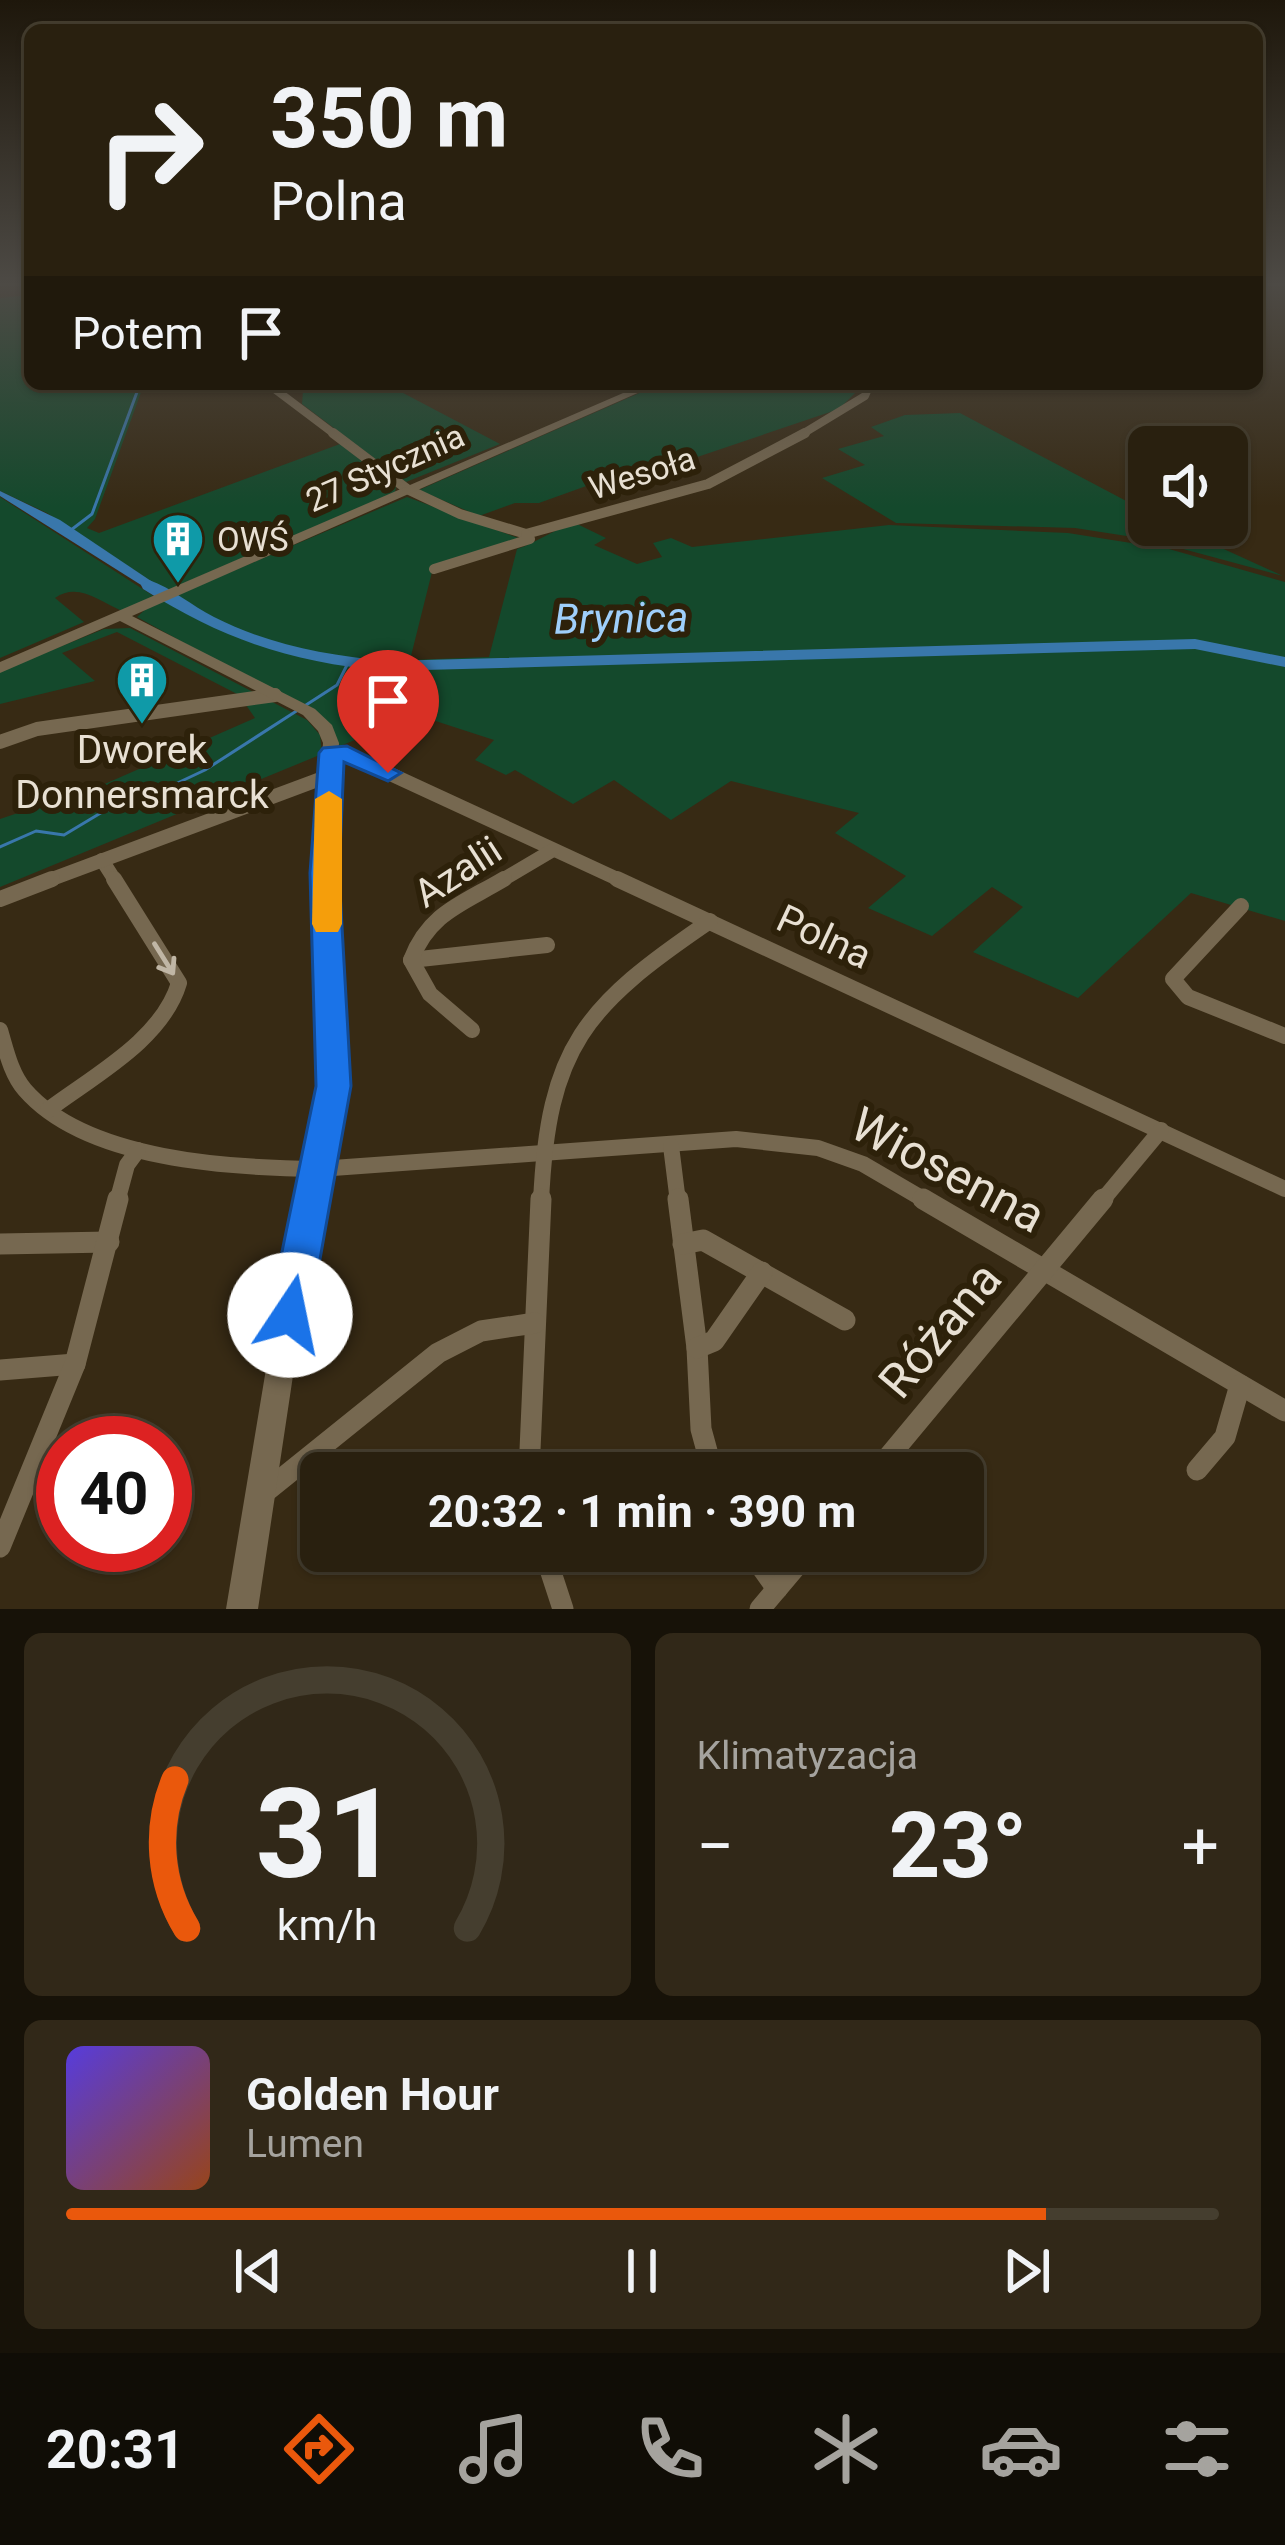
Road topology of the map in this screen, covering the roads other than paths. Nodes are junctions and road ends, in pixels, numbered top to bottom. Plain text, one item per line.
1 (276, 390) edge
2 (639, 390) edge
3 (868, 390) edge
4 (410, 490) junction
5 (526, 534) junction
6 (434, 569) dead end
7 (122, 616) junction
8 (0, 668) edge
9 (275, 695) junction
10 (0, 742) edge
11 (331, 764) junction
12 (553, 850) junction
13 (102, 860) junction
14 (0, 899) edge
15 (1241, 906) dead end
16 (710, 921) junction
17 (548, 945) dead end
18 (411, 959) junction
19 (0, 1030) edge
20 (472, 1030) dead end
21 (1285, 1036) edge
22 (48, 1110) junction
23 (1161, 1130) junction
24 (671, 1146) junction
25 (138, 1150) junction
26 (547, 1156) junction
27 (319, 1169) junction
28 (1285, 1189) edge
29 (109, 1242) junction
30 (0, 1244) edge
31 (683, 1244) junction
32 (1046, 1269) junction
33 (762, 1272) junction
34 (845, 1320) dead end
35 (535, 1323) junction
36 (697, 1348) junction
37 (75, 1364) junction
38 (0, 1370) edge
39 (1240, 1385) junction
40 (1285, 1411) edge
41 (528, 1452) edge
42 (707, 1452) edge
43 (893, 1452) edge
44 (1197, 1470) dead end
45 (260, 1496) junction
46 (1, 1542) edge
47 (551, 1572) edge
48 (765, 1572) edge
49 (791, 1572) edge
50 (777, 1589) junction
51 (242, 1609) edge
52 (563, 1609) edge
53 (760, 1609) edge

1 - 4 street
2 - 4 street, 27 Stycznia
3 - 5 street, Wesoła
4 - 5 street
4 - 7 street, 27 Stycznia
5 - 6 street, Wesoła
7 - 8 street, 27 Stycznia
7 - 9 street
9 - 10 street
9 - 11 street
11 - 12 street, Polna
11 - 13 street
11 - 27 street
12 - 16 street, Polna
12 - 18 street, Azalii
13 - 14 street
13 -> 22 street
15 - 21 street
16 - 23 street, Polna
16 - 26 street
17 - 18 street, Azalii
18 - 20 street, Azalii
19 - 22 street
22 - 25 street, Wiosenna
23 - 28 street, Polna
23 - 32 street, Różana
24 - 26 street, Wiosenna
24 - 31 street
24 - 32 street, Wiosenna
25 - 27 street, Wiosenna
25 - 29 street
26 - 27 street, Wiosenna
26 - 35 street
27 - 45 street
29 - 30 street
29 - 37 street
31 - 33 street
31 - 36 street
32 - 39 street, Wiosenna
32 - 43 street, Różana
33 - 34 street
33 - 36 street
35 - 41 street
35 - 45 street
36 - 42 street
37 - 38 street
37 - 46 street
39 - 40 street, Wiosenna
39 - 44 street
45 - 51 street
47 - 52 street
48 - 50 street
49 - 50 street
50 - 53 street

